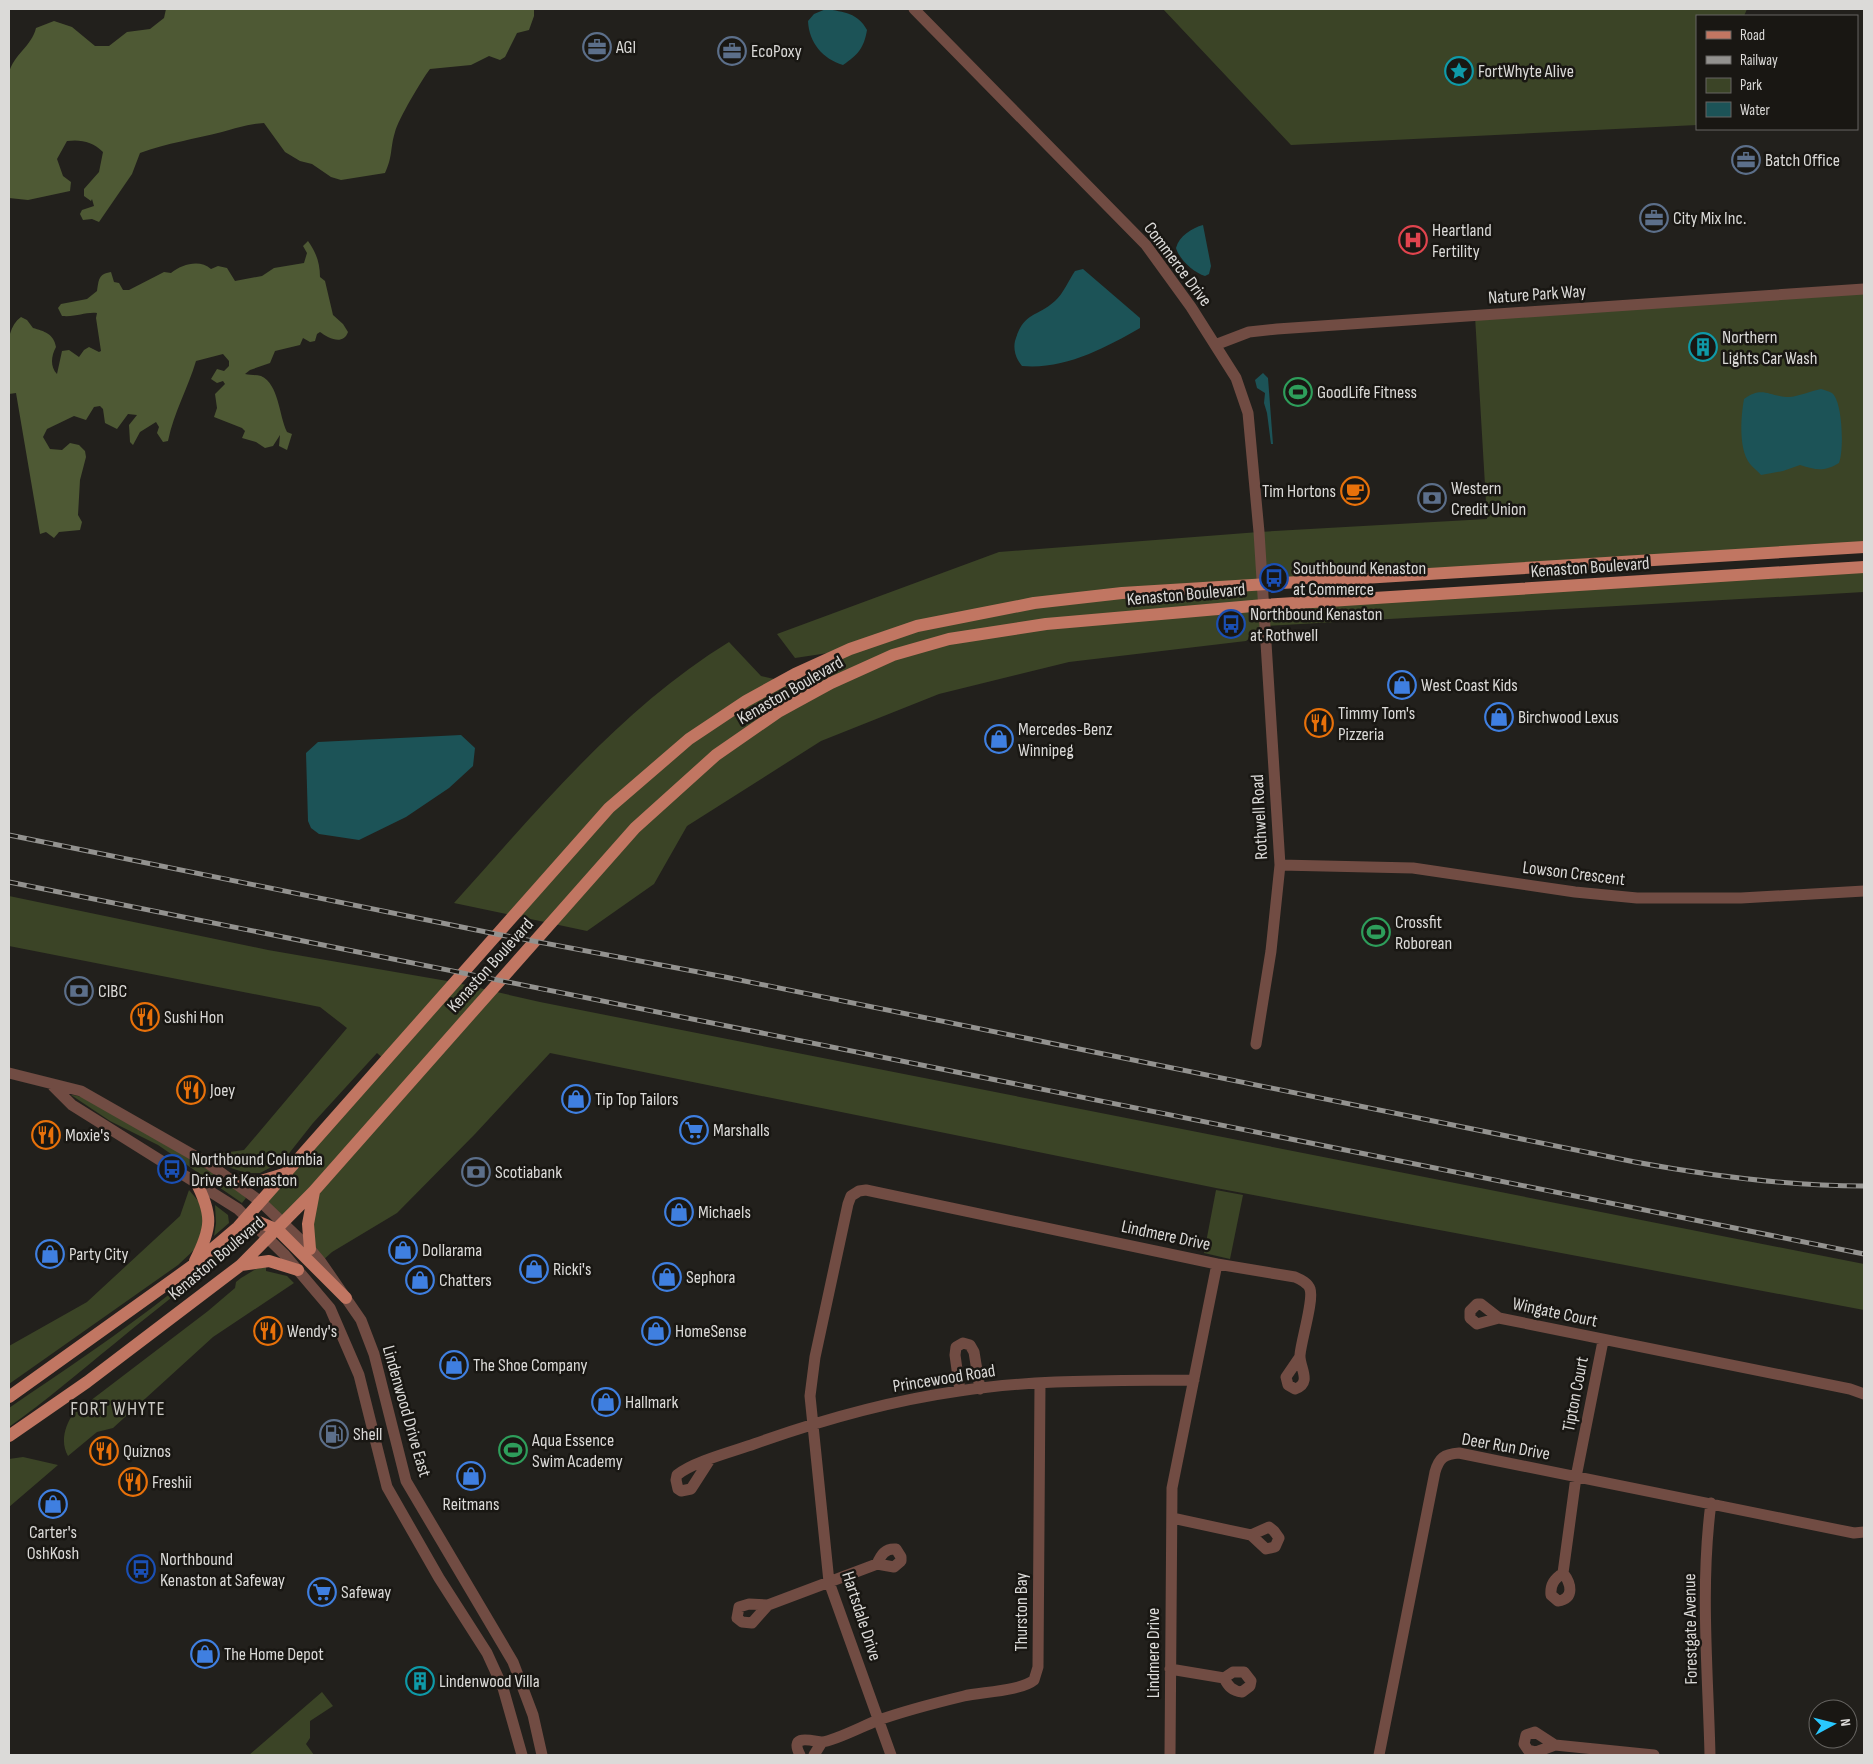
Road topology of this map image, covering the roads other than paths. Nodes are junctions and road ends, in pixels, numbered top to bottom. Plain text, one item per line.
1 (914, 9) edge
2 (1864, 289) edge
3 (1215, 345) junction
4 (1864, 547) edge
5 (1864, 567) edge
6 (1262, 585) junction
7 (1264, 605) junction
8 (1280, 864) junction
9 (1864, 890) edge
10 (1256, 1044) dead end
11 (9, 1074) edge
12 (54, 1086) junction
13 (286, 1173) junction
14 (235, 1181) junction
15 (196, 1182) junction
16 (314, 1191) junction
17 (261, 1202) junction
18 (247, 1217) junction
19 (277, 1230) junction
20 (310, 1249) junction
21 (1217, 1264) junction
22 (241, 1265) junction
23 (192, 1266) junction
24 (298, 1270) junction
25 (346, 1298) junction
26 (1499, 1318) dead end
27 (1604, 1341) junction
28 (1300, 1358) dead end
29 (1194, 1380) junction
30 (1040, 1383) junction
31 (980, 1388) junction
32 (960, 1391) junction
33 (1864, 1394) edge
34 (9, 1397) edge
35 (814, 1423) junction
36 (9, 1436) edge
37 (709, 1461) dead end
38 (1576, 1477) junction
39 (1711, 1503) junction
40 (1172, 1518) junction
41 (1864, 1532) edge
42 (1251, 1535) dead end
43 (876, 1564) dead end
44 (1563, 1573) dead end
45 (829, 1582) junction
46 (768, 1605) dead end
47 (1170, 1669) junction
48 (1224, 1678) dead end
49 (878, 1720) junction
50 (822, 1742) junction
51 (1555, 1744) dead end
52 (522, 1755) edge
53 (542, 1755) edge
54 (800, 1755) edge
55 (814, 1755) edge
56 (891, 1755) edge
57 (1170, 1755) edge
58 (1379, 1755) edge
59 (1654, 1755) edge
60 (1710, 1755) edge

1 - 3 street, Commerce Drive
2 - 3 street, Nature Park Way
3 - 6 street, Commerce Drive
4 - 6 main road, Kenaston Boulevard
5 - 7 main road, Kenaston Boulevard
6 - 7 street, Rothwell Road
6 - 13 main road, Kenaston Boulevard
7 - 8 street, Rothwell Road
7 - 16 main road, Kenaston Boulevard
8 - 9 street, Lowson Crescent
8 - 10 street, Rothwell Road
11 - 12 street, Lindenwood Drive East
12 - 14 street, Lindenwood Drive East
12 - 15 street
13 - 14 main road
13 - 17 main road, Kenaston Boulevard
14 - 17 street, Lindenwood Drive East
15 - 18 street
15 - 23 main road
16 - 19 main road, Kenaston Boulevard
16 - 20 main road
17 - 18 main road, Kenaston Boulevard
17 - 19 street, Lindenwood Drive East
18 - 19 main road
18 - 23 main road, Kenaston Boulevard
19 - 20 street, Lindenwood Drive East
19 - 22 main road, Kenaston Boulevard
19 - 24 street, Lindenwood Drive East
19 - 25 main road
20 - 25 street, Lindenwood Drive East
21 - 28 street
21 - 29 street, Lindmere Drive
21 - 35 street, Lindmere Drive
22 - 24 main road
22 - 36 main road, Kenaston Boulevard
23 - 34 main road, Kenaston Boulevard
24 - 52 street, Lindenwood Drive East
25 - 53 street, Lindenwood Drive East
26 - 27 street, Wingate Court
27 - 33 street
27 - 38 street, Tipton Court
29 - 30 street, Princewood Road
29 - 40 street, Lindmere Drive
30 - 31 street, Princewood Road
30 - 49 street, Thurston Bay
31 - 32 street, Princewood Road
31 - 32 street
32 - 35 street, Princewood Road
35 - 37 street, Princewood Road
35 - 45 street, Hartsdale Drive
38 - 39 street, Deer Run Drive
38 - 44 street, Tipton Court
38 - 58 street, Deer Run Drive
39 - 41 street, Deer Run Drive
39 - 60 street, Forestgate Avenue
40 - 42 street
40 - 47 street, Lindmere Drive
43 - 45 street
45 - 46 street
45 - 49 street, Hartsdale Drive
47 - 48 street
47 - 57 street, Lindmere Drive
49 - 50 street, Thurston Bay
49 - 56 street, Hartsdale Drive
50 - 54 street, Thurston Bay
50 - 55 street
51 - 59 street

